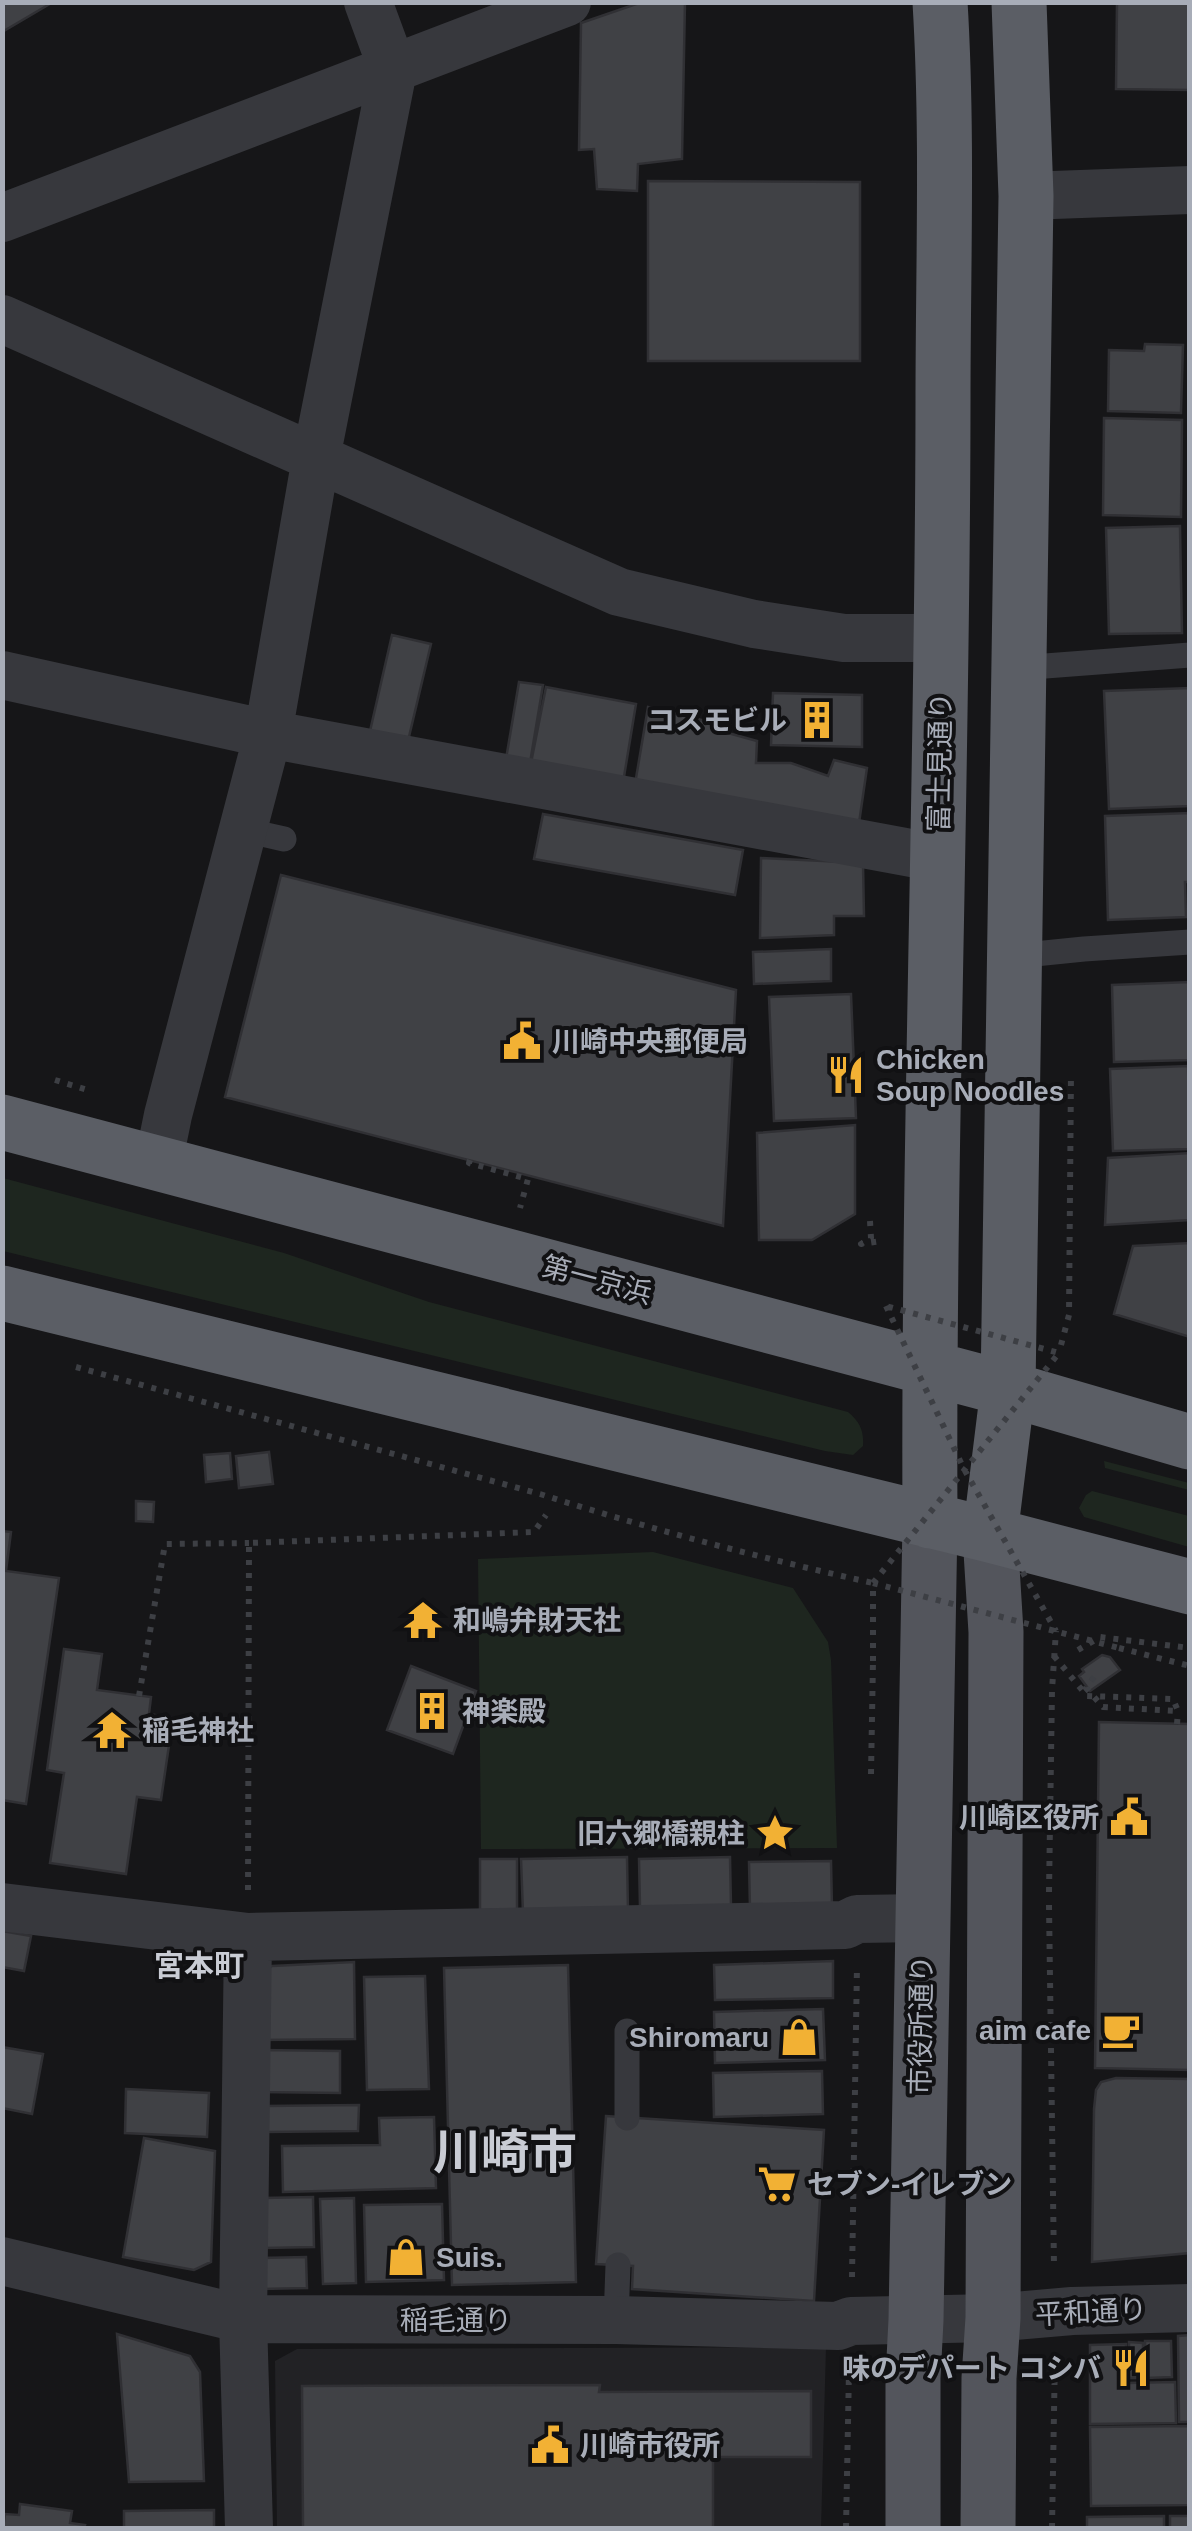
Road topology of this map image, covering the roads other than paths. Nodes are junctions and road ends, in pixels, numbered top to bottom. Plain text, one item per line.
1 (368, 2) edge
2 (567, 2) edge
3 (940, 2) edge
4 (1019, 2) edge
5 (393, 70) junction
6 (1190, 190) edge
7 (1026, 196) junction
8 (2, 218) edge
9 (2, 319) edge
10 (316, 458) junction
11 (943, 638) junction
12 (1190, 655) edge
13 (1019, 668) junction
14 (2, 674) edge
15 (268, 734) junction
16 (938, 858) junction
17 (1190, 942) edge
18 (1015, 956) junction
19 (2, 1122) edge
20 (158, 1164) junction
21 (2, 1293) edge
22 (929, 1368) junction
23 (1008, 1389) junction
24 (1190, 1442) edge
25 (930, 1521) junction
26 (990, 1536) junction
27 (1190, 1587) edge
28 (2, 1907) edge
29 (923, 1918) junction
30 (248, 1937) junction
31 (627, 2031) dead end
32 (627, 2118) dead end
33 (2, 2260) edge
34 (618, 2265) dead end
35 (1190, 2308) edge
36 (993, 2318) junction
37 (242, 2319) junction
38 (616, 2320) junction
39 (916, 2320) junction
40 (249, 2528) edge
41 (913, 2528) edge
42 (988, 2528) edge

1 - 5 street
2 - 5 street
3 - 11 highway, 富士見通り
4 - 7 highway
5 - 8 street
5 - 10 street
6 - 7 street
7 - 13 highway
9 - 10 street
10 - 11 street
10 - 15 street
11 - 16 highway, 富士見通り
12 - 13 lane
13 - 18 highway
14 - 15 street
15 - 16 street
15 - 20 street
16 - 22 highway, 富士見通り
17 - 18 lane
18 - 23 highway
19 - 20 highway, 第一京浜
20 - 22 highway, 第一京浜
21 - 25 highway
22 - 23 highway, 第一京浜
22 - 25 highway, 富士見通り
23 - 24 highway, 第一京浜
23 - 26 highway
25 - 26 highway
25 - 29 main road, 市役所通り
26 - 27 highway
26 - 36 main road
28 - 30 street
29 - 30 street
29 - 39 main road, 市役所通り
30 - 37 street
31 - 32 lane
33 - 37 street, 稲毛通り
34 - 38 lane
35 - 36 street, 平和通り
36 - 39 street, 平和通り
36 - 42 main road
37 - 38 street, 稲毛通り
37 - 40 street
38 - 39 street, 稲毛通り
39 - 41 main road, 市役所通り

